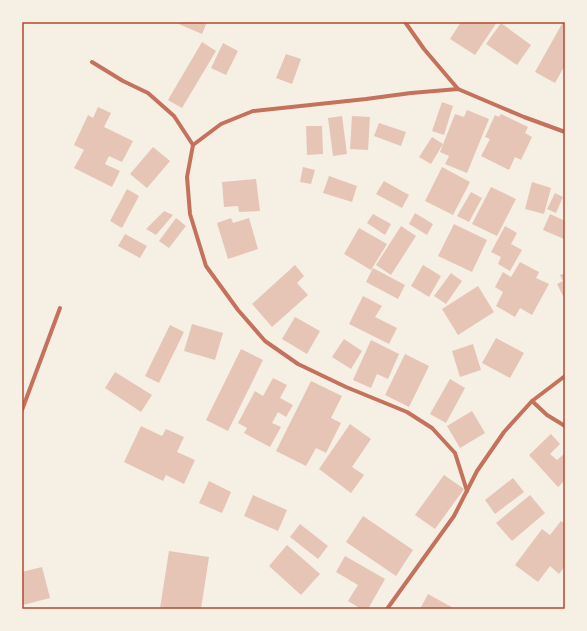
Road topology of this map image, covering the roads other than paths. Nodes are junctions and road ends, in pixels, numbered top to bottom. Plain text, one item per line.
1 (405, 22) edge
2 (92, 62) dead end
3 (458, 89) junction
4 (565, 132) edge
5 (192, 145) junction
6 (60, 308) dead end
7 (565, 376) edge
8 (532, 401) junction
9 (22, 410) edge
10 (565, 426) edge
11 (467, 491) junction
12 (386, 609) edge

1 - 3 street
2 - 5 street
3 - 4 street
3 - 5 street
5 - 11 street
6 - 9 street
7 - 8 street
8 - 10 street
8 - 11 street
11 - 12 street

